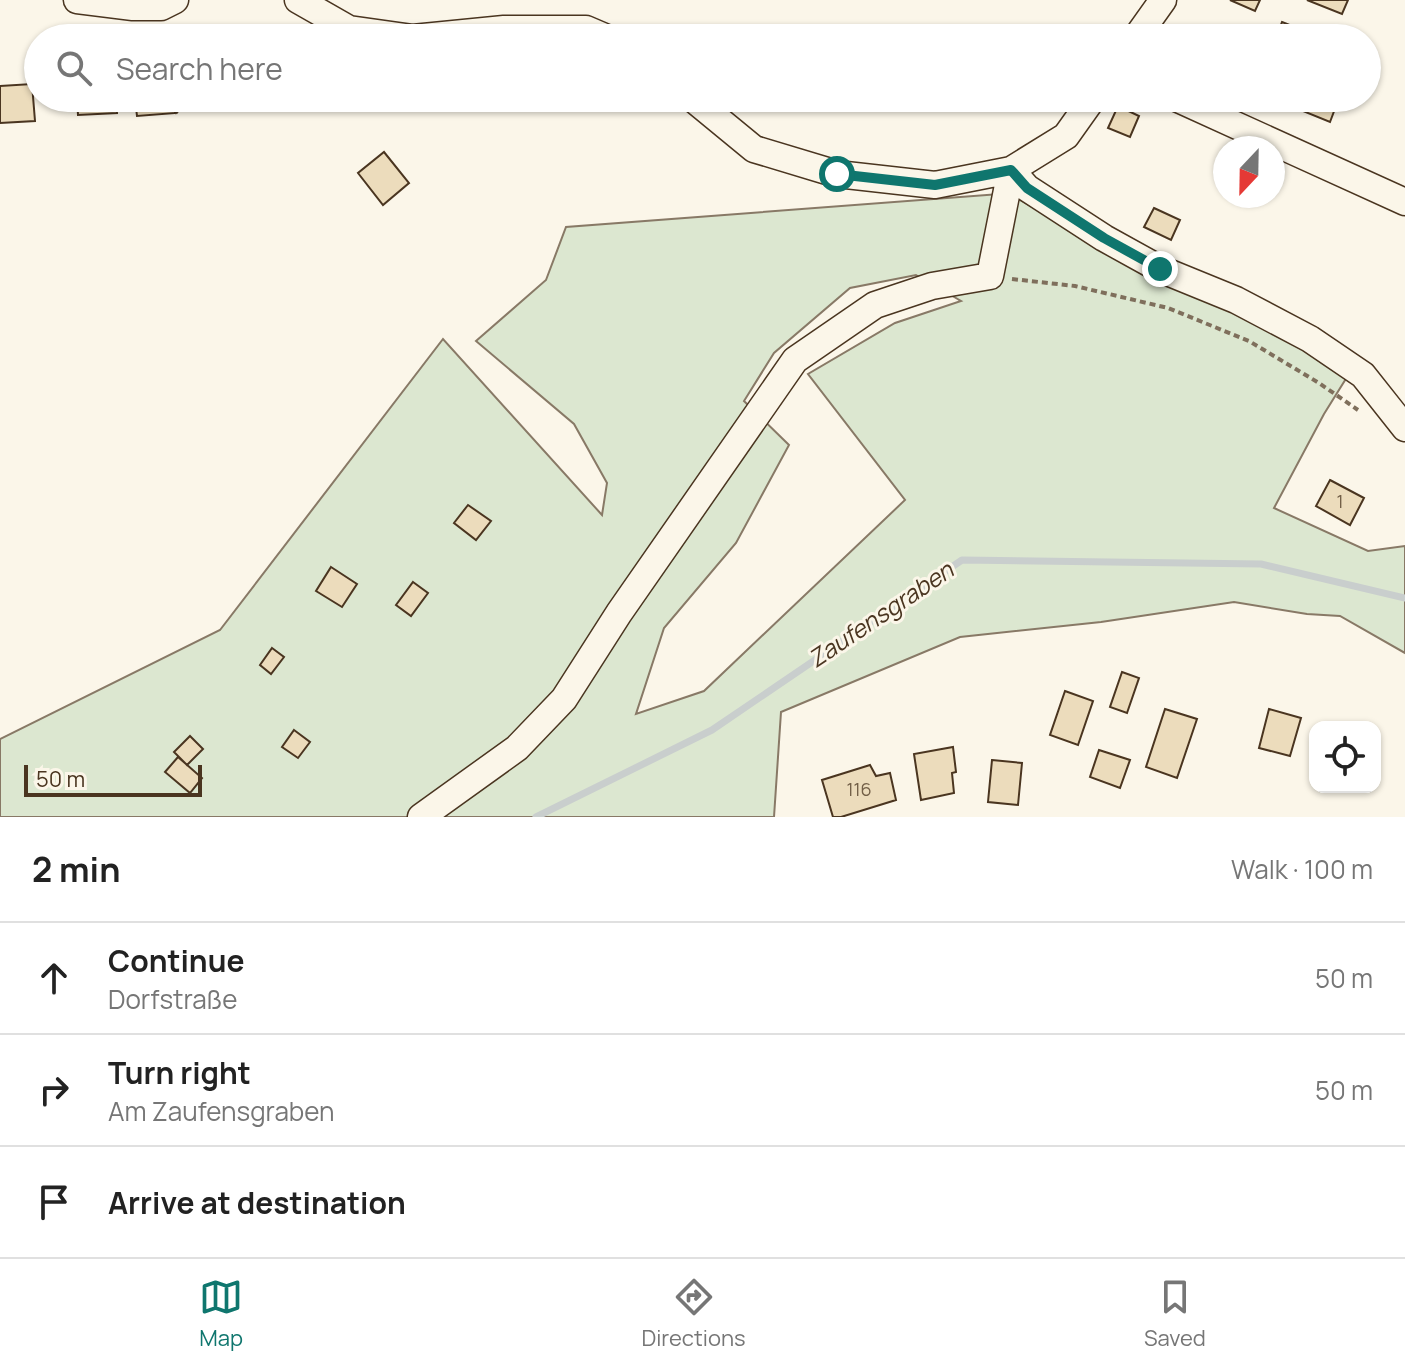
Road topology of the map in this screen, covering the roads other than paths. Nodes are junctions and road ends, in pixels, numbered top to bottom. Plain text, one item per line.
1 (77, 0) edge
2 (175, 0) edge
3 (298, 0) edge
4 (1163, 0) edge
5 (340, 24) edge
6 (1146, 24) edge
7 (709, 112) edge
8 (1083, 112) edge
9 (1207, 112) edge
10 (1011, 170) junction
11 (1405, 202) edge
12 (1405, 428) edge
13 (421, 817) edge

1 - 2 street
3 - 5 street
4 - 6 street
7 - 10 street
8 - 10 street
9 - 11 street
10 - 12 street
10 - 13 street

